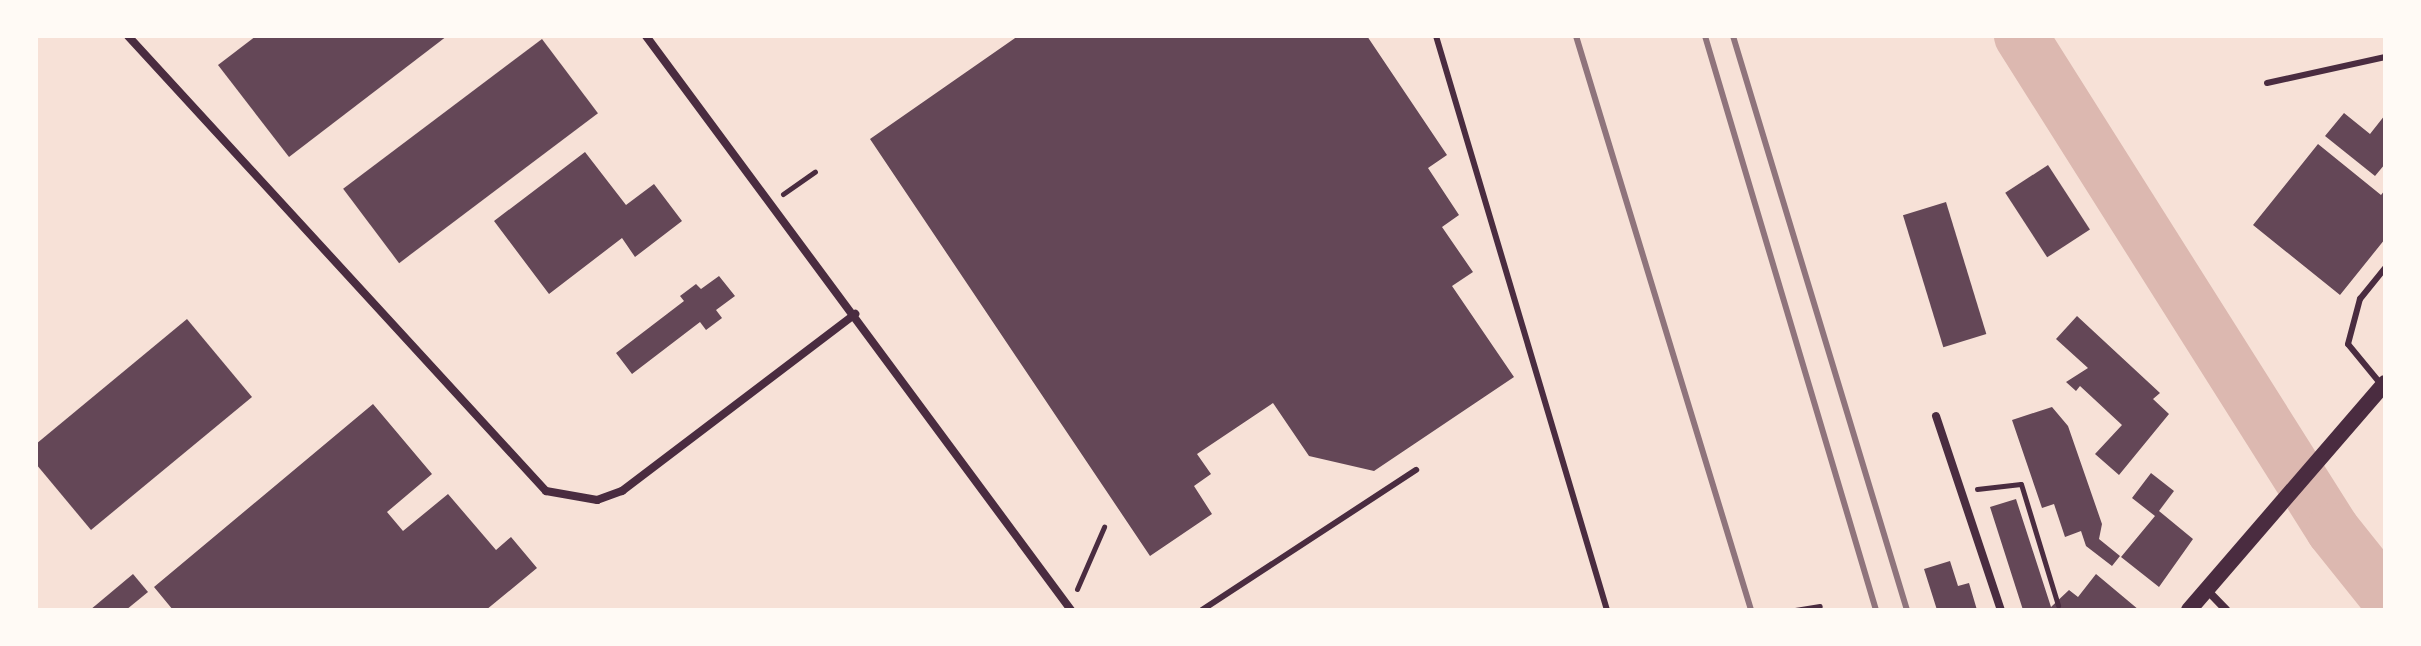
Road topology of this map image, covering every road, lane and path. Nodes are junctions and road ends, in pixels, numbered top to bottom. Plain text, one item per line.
1 (128, 36) edge
2 (646, 36) edge
3 (1436, 36) edge
4 (2385, 57) edge
5 (2267, 83) dead end
6 (815, 172) dead end
7 (772, 201) junction
8 (2385, 268) edge
9 (855, 314) junction
10 (2384, 384) edge
11 (1936, 416) dead end
12 (1416, 470) dead end
13 (1960, 490) junction
14 (1104, 527) dead end
15 (2206, 590) junction
16 (2058, 605) dead end
17 (1820, 606) dead end
18 (1070, 609) edge
19 (1202, 610) edge
20 (1607, 610) edge
21 (1795, 610) edge
22 (2001, 610) edge
23 (2189, 610) edge
24 (2226, 610) edge

1 - 9 street
2 - 7 street
3 - 20 lane
4 - 5 lane
6 - 7 path
7 - 9 street
8 - 10 lane
9 - 18 street
10 - 15 main road
11 - 13 street
12 - 19 lane
13 - 16 path
13 - 22 street
14 - 18 path
15 - 23 main road
15 - 24 street
17 - 21 path

